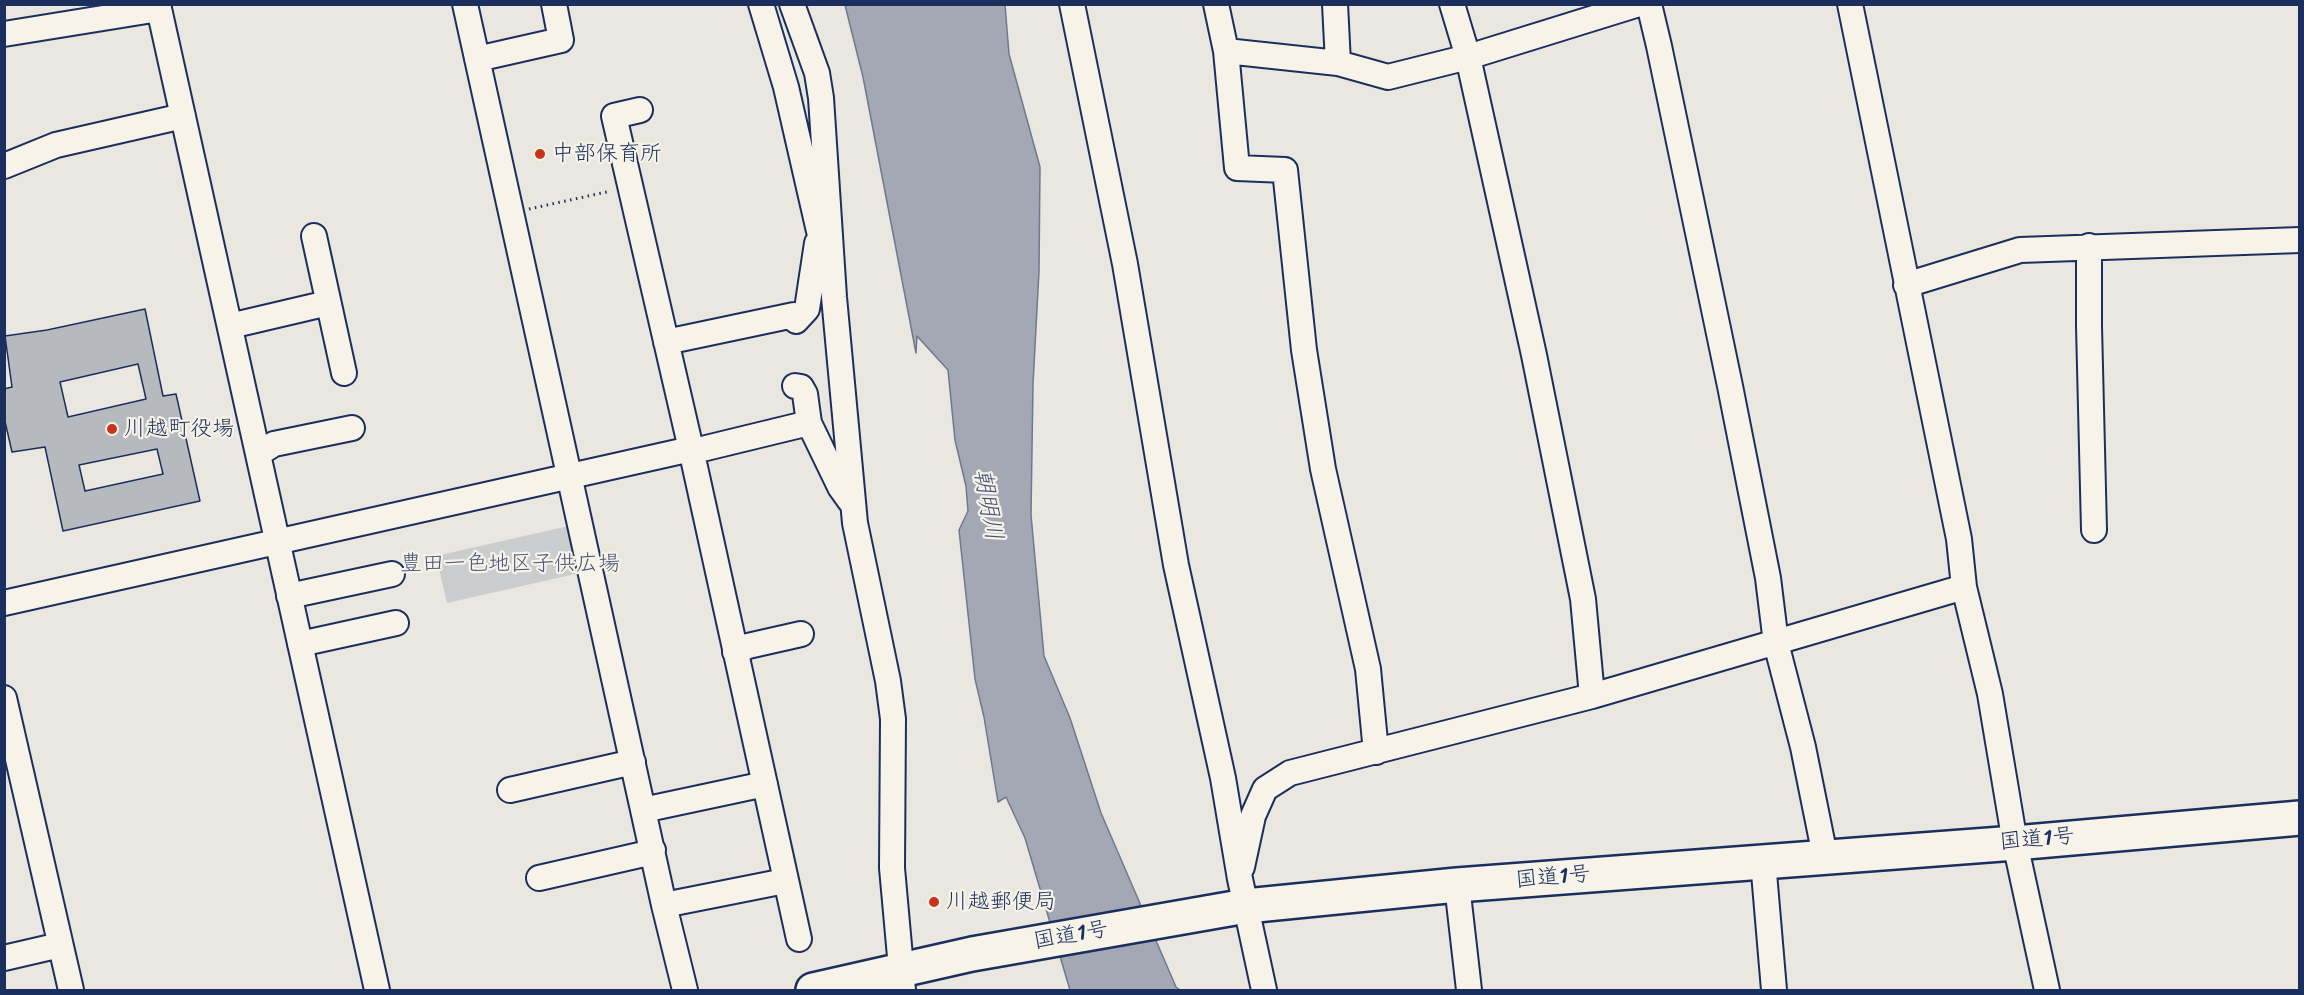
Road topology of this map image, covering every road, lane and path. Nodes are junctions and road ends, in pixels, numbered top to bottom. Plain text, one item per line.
1 (465, 4) edge
2 (554, 4) edge
3 (760, 4) edge
4 (792, 4) edge
5 (1072, 4) edge
6 (1216, 4) edge
7 (1335, 4) edge
8 (1452, 4) edge
9 (1639, 4) edge
10 (1648, 4) edge
11 (1850, 4) edge
12 (158, 7) edge
13 (4, 34) edge
14 (1226, 51) junction
15 (1468, 57) junction
16 (477, 60) junction
17 (1338, 63) junction
18 (640, 110) dead end
19 (183, 116) junction
20 (4, 166) edge
21 (630, 186) junction
22 (510, 213) junction
23 (314, 236) dead end
24 (2300, 240) edge
25 (826, 242) junction
26 (2090, 246) junction
27 (1906, 285) junction
28 (328, 303) junction
29 (230, 326) junction
30 (666, 342) junction
31 (344, 373) dead end
32 (795, 386) dead end
33 (809, 423) junction
34 (352, 428) dead end
35 (691, 449) junction
36 (258, 454) junction
37 (569, 478) junction
38 (854, 505) junction
39 (2094, 530) dead end
40 (278, 542) junction
41 (392, 574) dead end
42 (1964, 587) junction
43 (289, 596) junction
44 (4, 603) edge
45 (396, 623) dead end
46 (801, 634) dead end
47 (1776, 643) junction
48 (300, 644) junction
49 (735, 652) junction
50 (1592, 696) junction
51 (4, 698) edge
52 (1376, 752) junction
53 (633, 762) junction
54 (765, 784) junction
55 (510, 790) dead end
56 (643, 810) junction
57 (2300, 818) edge
58 (2015, 843) junction
59 (652, 850) junction
60 (1825, 856) junction
61 (1763, 861) junction
62 (539, 878) dead end
63 (785, 880) junction
64 (1457, 885) junction
65 (1243, 892) junction
66 (664, 905) junction
67 (799, 939) dead end
68 (60, 945) junction
69 (4, 958) edge
70 (902, 980) edge
71 (71, 990) edge
72 (377, 990) edge
73 (685, 990) edge
74 (813, 990) edge
75 (1264, 990) edge
76 (1469, 990) edge
77 (1774, 990) edge
78 (2047, 990) edge

1 - 16 street
2 - 16 street
3 - 25 street
4 - 25 street
5 - 65 street
6 - 14 street
7 - 17 street
8 - 15 street
9 - 15 street
10 - 47 street
11 - 27 street
12 - 13 street
12 - 19 street
14 - 17 street
14 - 52 street
15 - 17 street
15 - 50 street
16 - 22 street
18 - 21 street
19 - 20 street
19 - 29 street
21 - 22 path
21 - 30 street
22 - 37 street
23 - 28 street
24 - 26 street
25 - 30 street
25 - 38 street
26 - 27 street
26 - 39 street
27 - 42 street
28 - 29 street
28 - 31 street
29 - 36 street
30 - 35 street
32 - 33 street
33 - 35 street
33 - 38 street
34 - 36 street
35 - 37 street
35 - 49 street
36 - 40 street
37 - 40 street
37 - 53 street
38 - 70 street
40 - 43 street
40 - 44 street
41 - 43 street
42 - 47 street
42 - 58 street
43 - 48 street
45 - 48 street
46 - 49 street
47 - 50 street
47 - 60 street
48 - 72 street
49 - 54 street
50 - 52 street
51 - 68 street
52 - 65 street
53 - 55 street
53 - 56 street
54 - 56 street
54 - 63 street
56 - 59 street
57 - 58 highway, 国道1号
58 - 60 highway, 国道1号
58 - 78 street
59 - 62 street
59 - 66 street
60 - 61 highway, 国道1号
61 - 64 highway, 国道1号
61 - 77 street
63 - 66 street
63 - 67 street
64 - 65 highway, 国道1号
64 - 76 street
65 - 70 highway, 国道1号
65 - 75 street
66 - 73 street
68 - 69 street
68 - 71 street
70 - 74 highway, 国道1号

